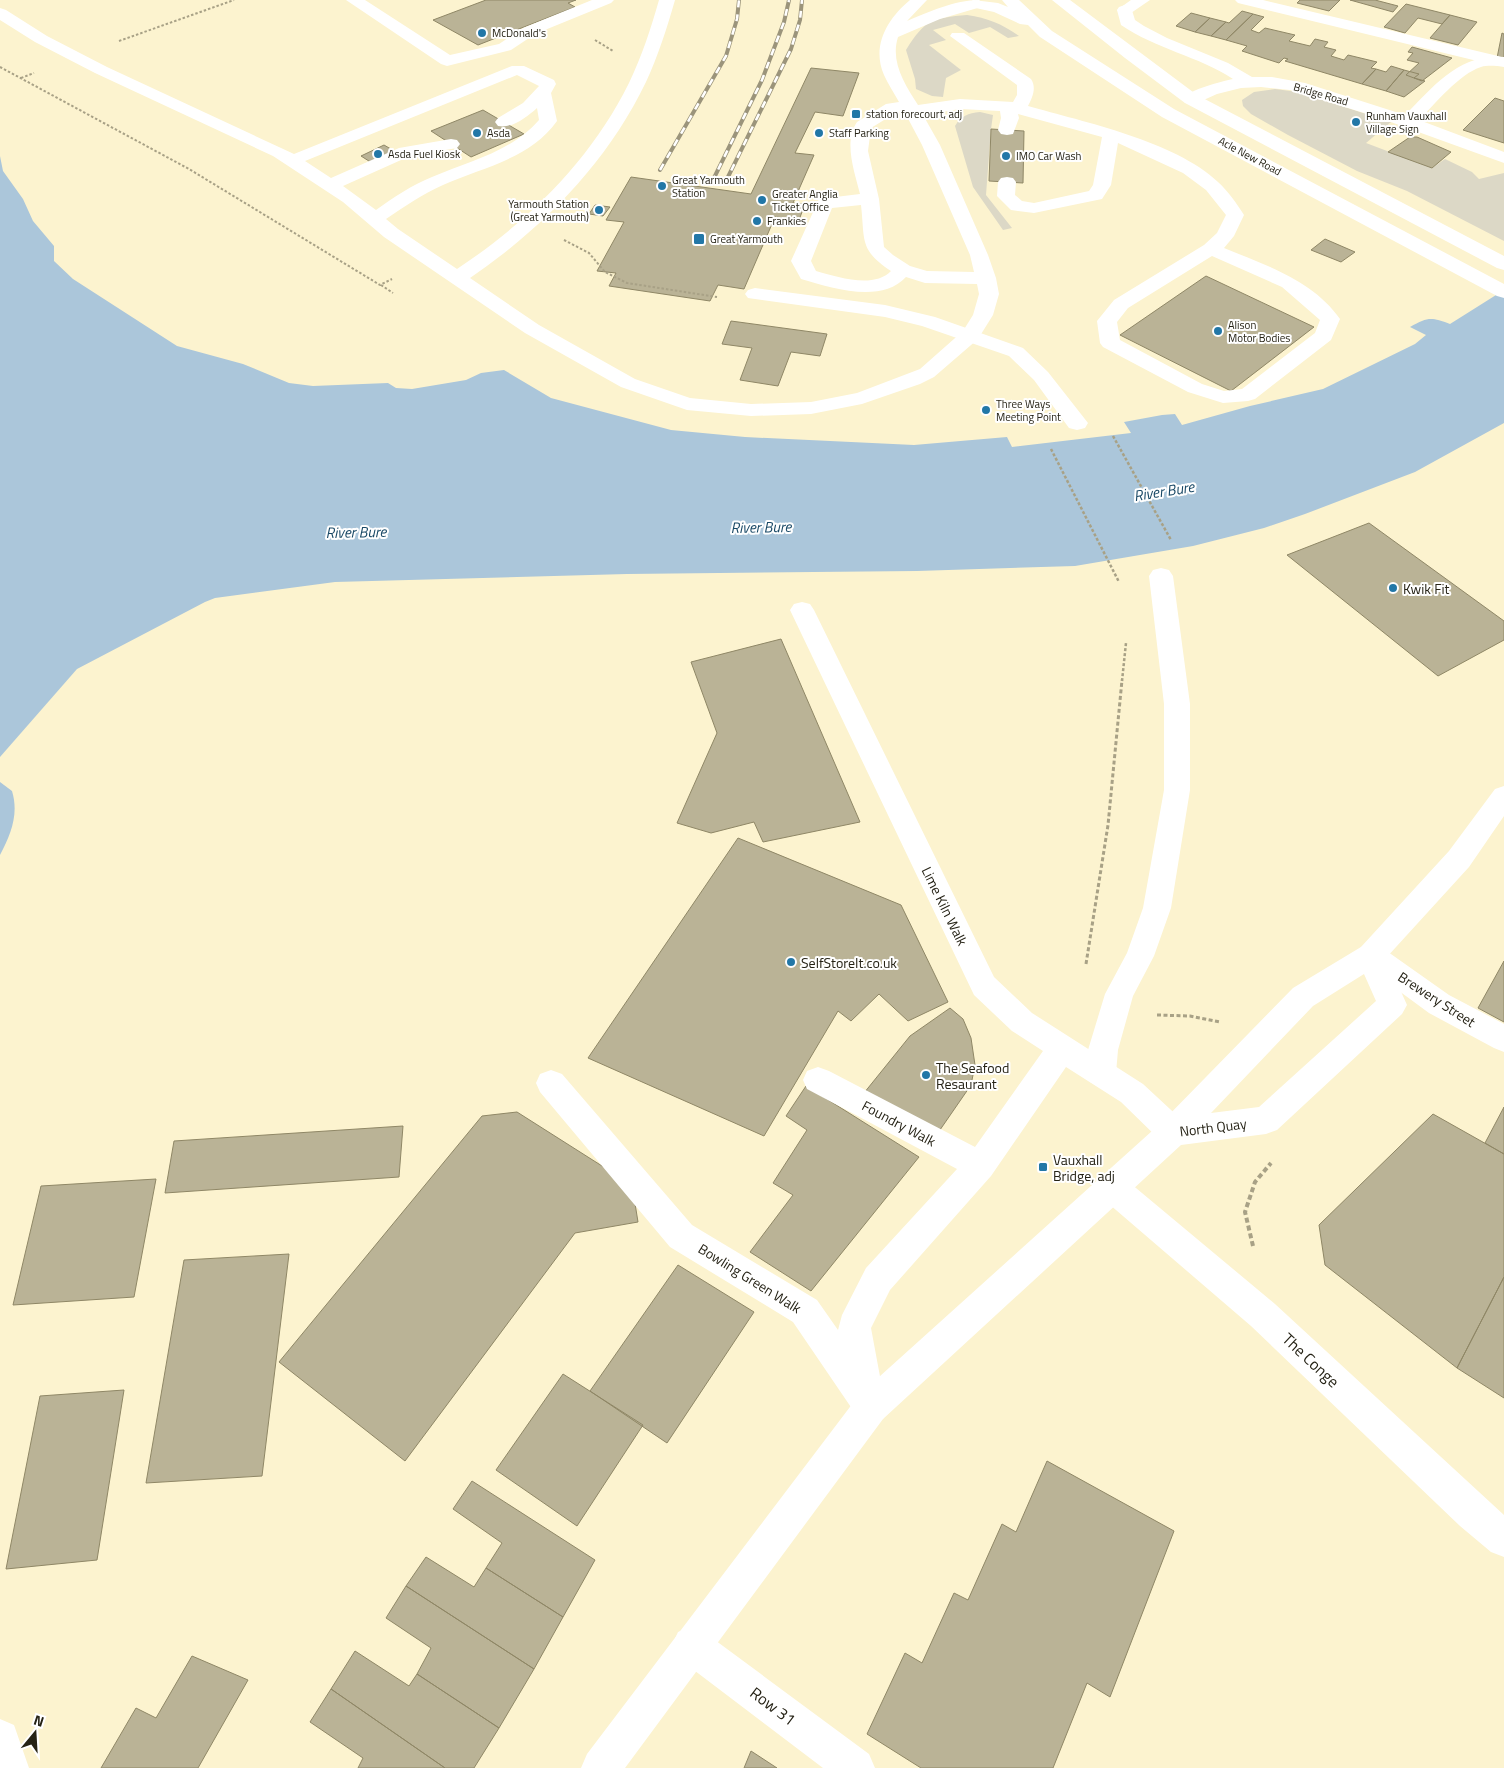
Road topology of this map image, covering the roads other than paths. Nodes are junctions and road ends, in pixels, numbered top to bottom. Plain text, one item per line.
1 (354, 0) edge
2 (606, 0) edge
3 (667, 0) edge
4 (919, 0) edge
5 (994, 0) edge
6 (1010, 0) edge
7 (1142, 0) edge
8 (1243, 0) edge
9 (974, 2) edge
10 (1060, 2) edge
11 (384, 3) dead end
12 (369, 10) junction
13 (0, 13) edge
14 (892, 34) junction
15 (1046, 34) junction
16 (958, 36) dead end
17 (1501, 62) edge
18 (1248, 82) junction
19 (543, 94) junction
20 (1192, 99) junction
21 (1012, 107) junction
22 (911, 108) junction
23 (1408, 122) junction
24 (1007, 130) dead end
25 (435, 134) dead end
26 (1110, 134) junction
27 (405, 152) junction
28 (1504, 158) edge
29 (292, 161) junction
30 (426, 179) junction
31 (1007, 182) dead end
32 (329, 186) junction
33 (870, 200) junction
34 (375, 218) junction
35 (1211, 249) junction
36 (1504, 264) edge
37 (903, 270) junction
38 (457, 278) junction
39 (986, 278) junction
40 (1504, 292) edge
41 (755, 294) dead end
42 (971, 335) junction
43 (1077, 424) dead end
44 (1162, 576) dead end
45 (802, 610) dead end
46 (1504, 796) edge
47 (1371, 955) junction
48 (1504, 1039) edge
49 (1063, 1048) junction
50 (1101, 1073) junction
51 (818, 1080) dead end
52 (551, 1083) dead end
53 (1172, 1132) junction
54 (980, 1166) junction
55 (1113, 1188) junction
56 (871, 1407) junction
57 (1504, 1539) edge
58 (691, 1645) junction
59 (0, 1740) edge
60 (9, 1768) edge
61 (601, 1768) edge
62 (855, 1768) edge

1 - 12 street
2 - 12 street
3 - 38 street
4 - 14 street
5 - 9 street
6 - 15 street, Acle New Road
7 - 18 street
8 - 17 street
9 - 14 street
9 - 15 street
10 - 20 street, Acle New Road
11 - 12 street
13 - 29 street
14 - 22 street
15 - 40 street, Acle New Road
16 - 21 street
17 - 23 street
18 - 20 street, Bridge Road
18 - 23 street, Bridge Road
19 - 19 street
19 - 29 street
19 - 30 street
20 - 36 street, Acle New Road
21 - 22 street
21 - 24 street
21 - 26 street
22 - 33 street
22 - 39 street
23 - 28 street, Bridge Road
25 - 27 street
26 - 31 street
26 - 35 street
27 - 30 street
27 - 32 street
29 - 32 street
30 - 34 street
32 - 34 street
33 - 37 street
33 - 37 street
34 - 38 street
35 - 35 street
37 - 39 street
38 - 42 street
39 - 42 street
41 - 42 street
42 - 43 street
44 - 50 street
45 - 49 street, Lime Kiln Walk
46 - 47 street, North Quay
47 - 48 street, Brewery Street
47 - 53 street, North Quay
47 - 53 street, North Quay
49 - 50 street, Lime Kiln Walk
49 - 54 street
50 - 53 street, Lime Kiln Walk
51 - 54 street, Foundry Walk
52 - 56 street, Bowling Green Walk
53 - 55 street
54 - 56 street
55 - 56 street
55 - 57 street, The Conge
56 - 58 street
58 - 61 street
58 - 62 street, Row 31
59 - 60 street

